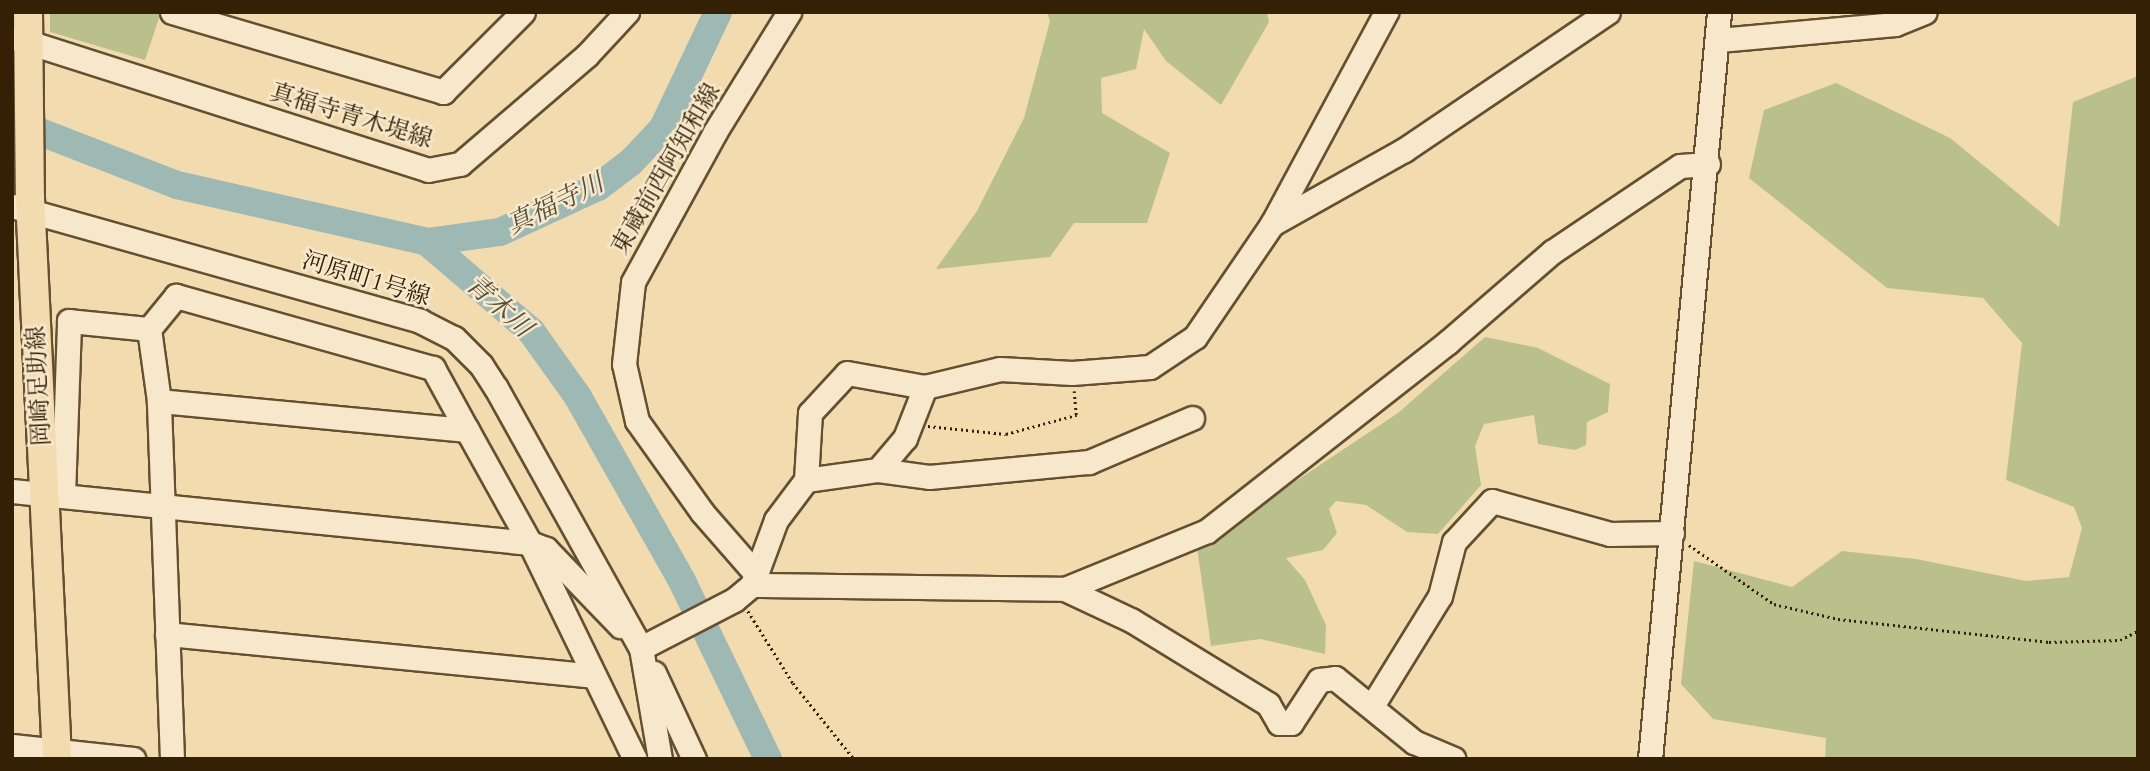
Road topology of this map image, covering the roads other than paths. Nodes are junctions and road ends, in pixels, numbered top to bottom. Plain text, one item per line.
1 (28, 12) edge
2 (173, 12) edge
3 (523, 12) edge
4 (627, 12) edge
5 (789, 12) edge
6 (1386, 12) edge
7 (1608, 12) edge
8 (1719, 12) edge
9 (1925, 12) edge
10 (1719, 40) junction
11 (23, 46) edge
12 (1708, 164) junction
13 (25, 205) edge
14 (1272, 224) junction
15 (149, 329) junction
16 (925, 387) junction
17 (159, 401) junction
18 (1192, 418) dead end
19 (467, 430) junction
20 (878, 470) junction
21 (806, 480) junction
22 (12, 491) edge
23 (54, 495) junction
24 (163, 505) junction
25 (1672, 533) junction
26 (530, 543) junction
27 (745, 589) junction
28 (1065, 589) junction
29 (167, 634) junction
30 (641, 648) junction
31 (592, 676) junction
32 (1372, 706) junction
33 (12, 747) edge
34 (57, 755) edge
35 (133, 759) edge
36 (172, 759) edge
37 (635, 759) edge
38 (660, 759) edge
39 (694, 759) edge
40 (1454, 759) edge
41 (1650, 759) edge

1 - 11 main road, 岡崎足助線
2 - 3 street
4 - 11 street, 真福寺青木堤線
5 - 27 street, 東蔵前西阿知和線
6 - 14 street
7 - 14 street
8 - 10 street
9 - 10 street
10 - 12 street
11 - 13 main road, 岡崎足助線
12 - 25 street
12 - 28 street
13 - 23 main road, 岡崎足助線
13 - 30 street, 河原町1号線
14 - 16 street
15 - 17 street
15 - 19 street
15 - 23 street
16 - 20 street
16 - 21 street
17 - 19 street
17 - 24 street
18 - 20 street
19 - 26 street
20 - 21 street
21 - 27 street
22 - 23 street
23 - 24 street
23 - 34 main road, 岡崎足助線
24 - 26 street
24 - 29 street
25 - 32 street
25 - 41 street
26 - 30 street
26 - 31 street
27 - 28 street
27 - 30 street
28 - 32 street
29 - 31 street
29 - 36 street
30 - 38 street
30 - 39 street
31 - 37 street
32 - 40 street
33 - 34 street
34 - 35 street

